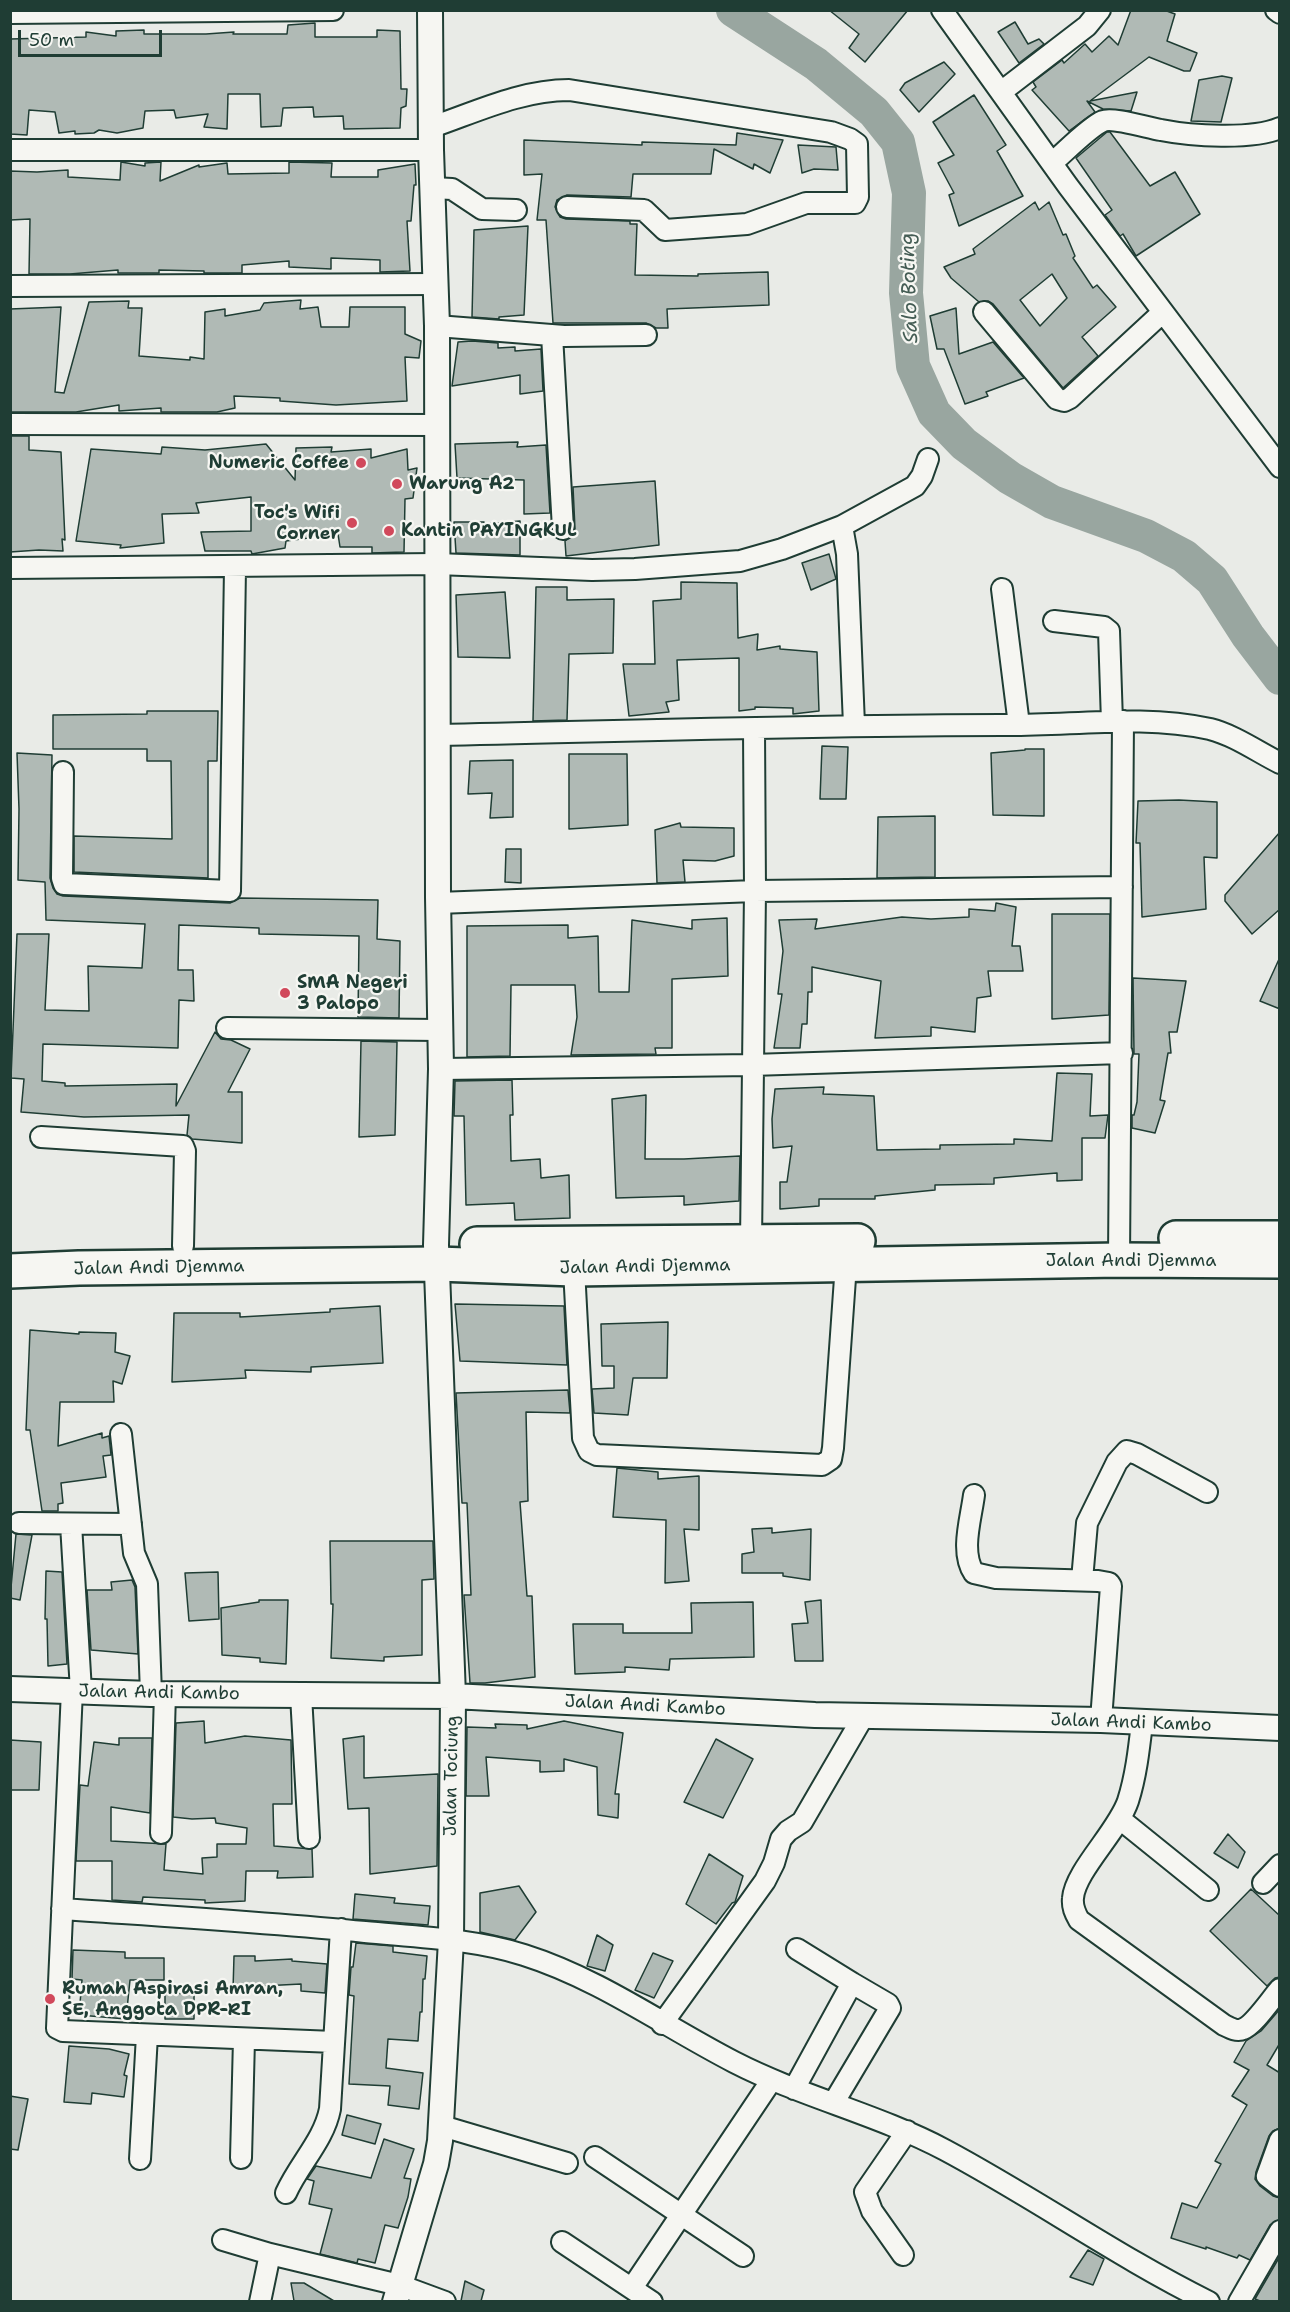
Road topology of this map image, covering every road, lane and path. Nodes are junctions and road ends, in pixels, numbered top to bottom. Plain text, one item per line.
1 (333, 10) edge
2 (430, 10) edge
3 (942, 10) edge
4 (1100, 10) edge
5 (10, 13) edge
6 (1001, 92) junction
7 (1280, 128) edge
8 (431, 138) junction
9 (10, 150) edge
10 (1053, 162) junction
11 (433, 188) junction
12 (567, 207) dead end
13 (516, 210) dead end
14 (436, 284) junction
15 (10, 286) edge
16 (984, 312) dead end
17 (1163, 312) junction
18 (437, 326) junction
19 (552, 335) junction
20 (646, 335) dead end
21 (10, 424) edge
22 (436, 425) junction
23 (928, 459) dead end
24 (1280, 467) edge
25 (842, 526) junction
26 (563, 529) dead end
27 (437, 564) junction
28 (10, 568) edge
29 (235, 568) junction
30 (1002, 589) dead end
31 (1054, 621) dead end
32 (1118, 721) junction
33 (854, 725) junction
34 (1019, 725) junction
35 (754, 729) junction
36 (438, 735) junction
37 (1280, 763) edge
38 (63, 772) dead end
39 (1122, 887) junction
40 (755, 891) junction
41 (438, 903) junction
42 (227, 1028) dead end
43 (440, 1030) junction
44 (1122, 1053) junction
45 (752, 1065) junction
46 (441, 1069) junction
47 (41, 1137) dead end
48 (1280, 1238) edge
49 (751, 1242) junction
50 (183, 1246) junction
51 (1119, 1250) junction
52 (10, 1252) edge
53 (437, 1255) junction
54 (1280, 1261) edge
55 (846, 1264) junction
56 (574, 1269) junction
57 (10, 1271) edge
58 (121, 1434) dead end
59 (1207, 1492) dead end
60 (974, 1495) dead end
61 (19, 1523) dead end
62 (71, 1524) junction
63 (131, 1524) junction
64 (1082, 1580) junction
65 (10, 1689) edge
66 (76, 1691) junction
67 (158, 1694) junction
68 (301, 1695) junction
69 (453, 1696) junction
70 (863, 1717) junction
71 (1101, 1720) junction
72 (1142, 1723) junction
73 (1280, 1728) edge
74 (1120, 1819) junction
75 (161, 1833) dead end
76 (309, 1838) dead end
77 (1280, 1865) edge
78 (1263, 1883) dead end
79 (1208, 1890) dead end
80 (62, 1909) junction
81 (341, 1929) junction
82 (451, 1940) junction
83 (797, 1949) dead end
84 (852, 1983) junction
85 (1280, 1989) edge
86 (662, 2024) junction
87 (147, 2035) junction
88 (244, 2039) junction
89 (334, 2042) junction
90 (771, 2081) junction
91 (794, 2089) junction
92 (834, 2102) junction
93 (442, 2126) junction
94 (907, 2131) junction
95 (1280, 2140) edge
96 (595, 2157) dead end
97 (241, 2158) dead end
98 (140, 2159) dead end
99 (567, 2163) dead end
100 (1280, 2186) edge
101 (286, 2193) dead end
102 (682, 2215) junction
103 (1280, 2231) edge
104 (223, 2240) dead end
105 (562, 2242) dead end
106 (270, 2254) junction
107 (903, 2255) dead end
108 (743, 2256) dead end
109 (632, 2288) junction
110 (397, 2293) edge
111 (260, 2301) edge
112 (445, 2301) edge
113 (652, 2301) edge
114 (1209, 2301) edge
115 (1239, 2301) edge

1 - 5 street
2 - 8 street, Jalan Tociung
3 - 6 street
4 - 6 street
6 - 10 street
7 - 10 street
8 - 9 street
8 - 11 street, Jalan Tociung
8 - 12 street
10 - 17 street
11 - 13 street
11 - 14 street, Jalan Tociung
14 - 15 street
14 - 18 street, Jalan Tociung
16 - 17 street
17 - 24 street
18 - 19 street
18 - 22 street, Jalan Tociung
19 - 20 street
19 - 26 street
21 - 22 street
22 - 27 street, Jalan Tociung
23 - 25 street
25 - 27 street
25 - 33 street
27 - 29 street
27 - 36 street, Jalan Tociung
28 - 29 street
29 - 38 street
30 - 34 street
31 - 32 street
32 - 34 street
32 - 37 street
32 - 39 street
33 - 34 street
33 - 35 street
35 - 36 street
35 - 40 street
36 - 41 street, Jalan Tociung
39 - 40 street
39 - 44 street
40 - 41 street
40 - 45 street
41 - 43 street, Jalan Tociung
42 - 43 street
43 - 46 street, Jalan Tociung
44 - 45 street
44 - 51 street
45 - 46 street
45 - 49 street
46 - 53 street, Jalan Tociung
47 - 50 street
48 - 51 highway, Jalan Andi Djemma
49 - 51 highway, Jalan Andi Djemma
49 - 53 highway, Jalan Andi Djemma
50 - 52 highway, Jalan Andi Djemma
50 - 53 highway, Jalan Andi Djemma
51 - 54 highway, Jalan Andi Djemma
51 - 55 highway, Jalan Andi Djemma
53 - 56 highway, Jalan Andi Djemma
53 - 57 highway, Jalan Andi Djemma
53 - 69 street, Jalan Tociung
55 - 56 highway, Jalan Andi Djemma
55 - 56 street
58 - 63 street
59 - 64 street
60 - 64 street
61 - 62 street
62 - 63 street
62 - 66 street
63 - 67 street
64 - 71 street
65 - 66 street, Jalan Andi Kambo
66 - 67 street, Jalan Andi Kambo
66 - 80 street
67 - 68 street, Jalan Andi Kambo
67 - 75 street
68 - 69 street, Jalan Andi Kambo
68 - 76 street
69 - 70 street, Jalan Andi Kambo
69 - 82 street, Jalan Tociung
70 - 71 street, Jalan Andi Kambo
70 - 86 street
71 - 72 street, Jalan Andi Kambo
72 - 73 street, Jalan Andi Kambo
72 - 74 street
74 - 79 street
74 - 85 street
77 - 78 street
80 - 81 street
80 - 87 street
81 - 82 street
81 - 89 street
82 - 86 street
82 - 93 street, Jalan Tociung
83 - 84 street
84 - 91 street
84 - 92 street
86 - 90 street
87 - 88 street
87 - 98 street
88 - 89 street
88 - 97 street
89 - 101 street
90 - 91 street
90 - 102 street
91 - 92 street
92 - 94 street
93 - 99 street
93 - 110 street, Jalan Tociung
94 - 107 street
94 - 114 street
95 - 100 street
96 - 102 street
102 - 108 street
102 - 109 street
103 - 115 street
104 - 106 street
105 - 109 street
106 - 110 street
106 - 111 street
109 - 113 street
110 - 112 street

